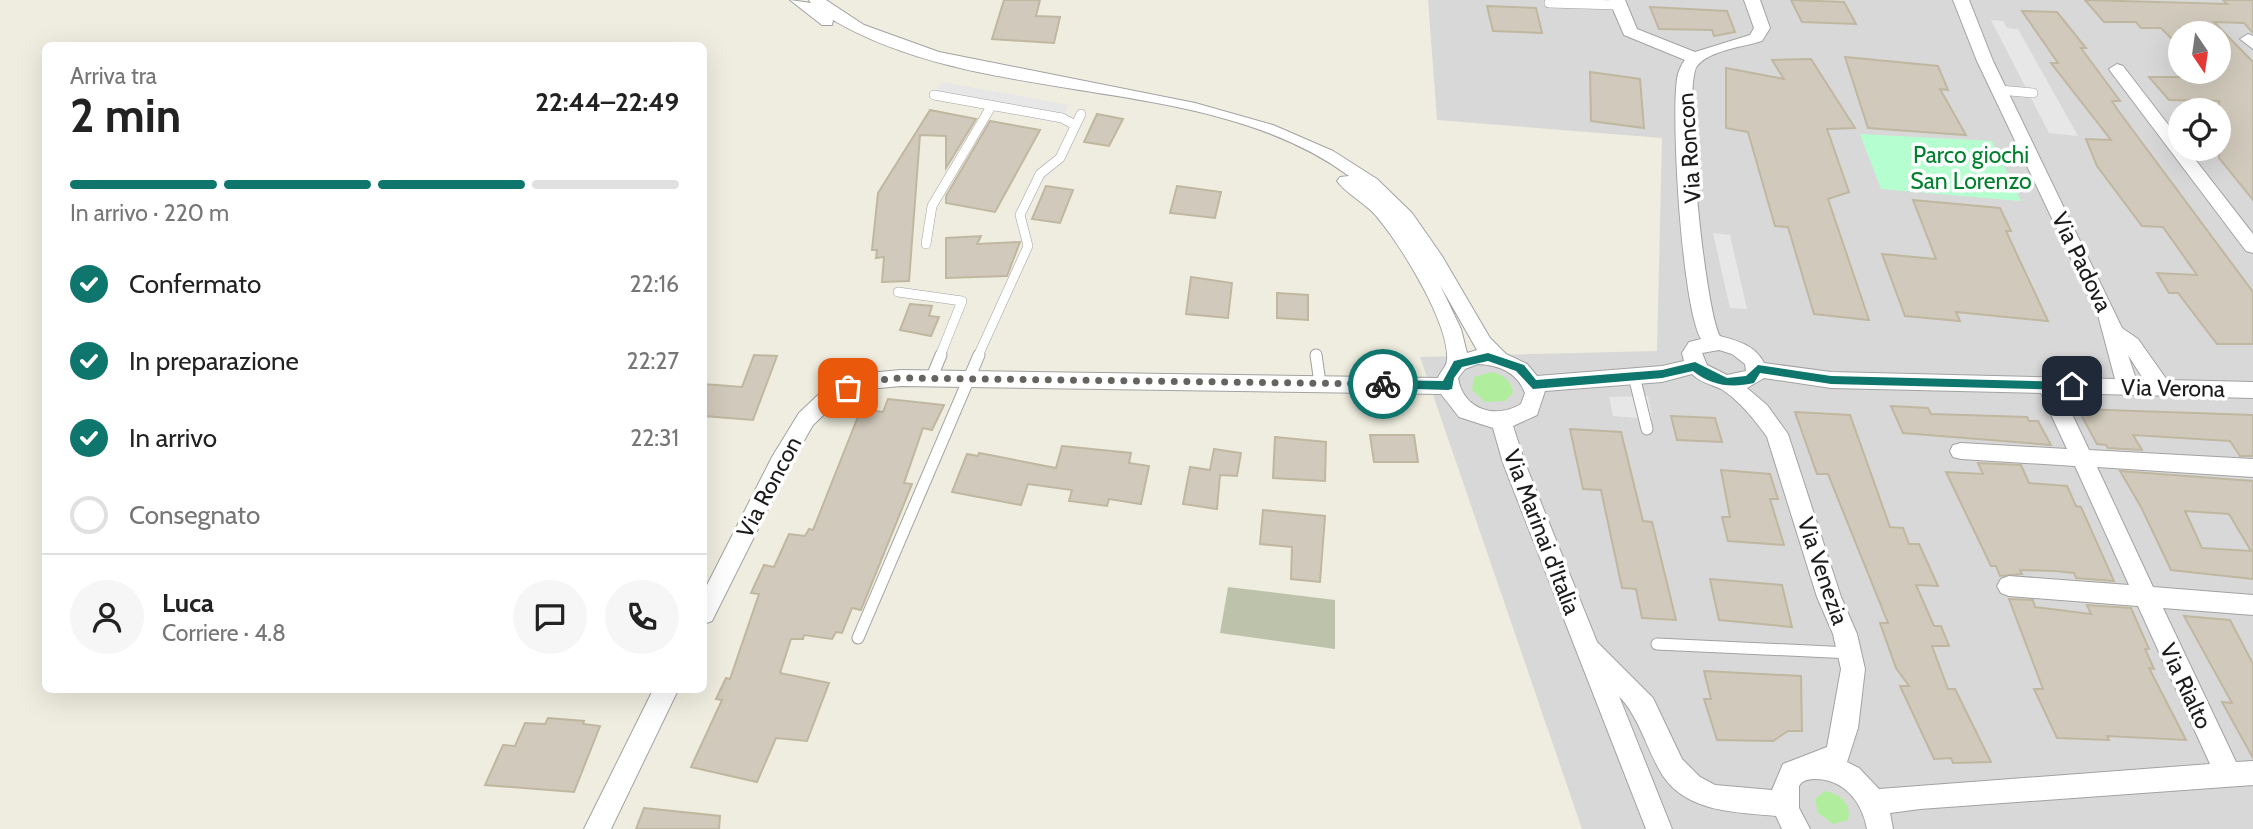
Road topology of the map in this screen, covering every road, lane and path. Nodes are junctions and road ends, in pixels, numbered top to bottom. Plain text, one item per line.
1 (798, 0) edge
2 (817, 0) edge
3 (1752, 0) edge
4 (1961, 0) edge
5 (1549, 3) dead end
6 (1618, 3) edge
7 (1695, 58) junction
8 (2118, 69) dead end
9 (1999, 90) junction
10 (2033, 93) dead end
11 (934, 95) dead end
12 (992, 106) junction
13 (1082, 114) dead end
14 (1075, 125) junction
15 (926, 244) dead end
16 (2253, 247) edge
17 (898, 292) dead end
18 (2115, 333) junction
19 (1714, 343) junction
20 (1316, 355) dead end
21 (1499, 359) junction
22 (1458, 364) junction
23 (1695, 366) junction
24 (1758, 369) junction
25 (1634, 376) junction
26 (931, 379) junction
27 (967, 380) junction
28 (1320, 383) junction
29 (1727, 383) junction
30 (1533, 384) junction
31 (2048, 385) junction
32 (1448, 386) junction
33 (2129, 387) junction
34 (2161, 388) junction
35 (2253, 390) edge
36 (1501, 421) junction
37 (1647, 429) dead end
38 (1961, 451) dead end
39 (2081, 458) junction
40 (2253, 468) edge
41 (2009, 586) dead end
42 (2145, 597) junction
43 (2253, 604) edge
44 (707, 608) edge
45 (858, 638) dead end
46 (1584, 642) junction
47 (1657, 644) dead end
48 (1851, 653) junction
49 (665, 693) edge
50 (1813, 766) junction
51 (2240, 774) edge
52 (1874, 802) junction
53 (1784, 804) junction
54 (597, 829) edge
55 (1659, 829) edge
56 (1797, 829) edge
57 (1880, 829) edge

1 - 22 street
2 - 21 street
3 - 7 street, Via Roncon
4 - 9 street, Via Padova
5 - 6 lane
6 - 7 street
7 - 19 street, Via Roncon
8 - 16 street
9 - 10 lane
9 - 18 street, Via Padova
11 - 12 lane
12 - 14 lane
12 - 15 lane
13 - 14 lane
14 - 27 lane
17 - 26 lane
18 - 33 street, Via Padova
18 - 34 street, Via Padova
19 - 23 street
19 - 24 street
20 - 28 lane
21 - 22 street
21 - 30 street
22 - 32 street
23 - 25 street
23 - 29 street
24 - 29 street
24 - 31 street, Via Verona
25 - 30 street
25 - 37 lane
26 - 27 street, Via Roncon
26 - 44 street, Via Roncon
27 - 28 street, Via Roncon
27 - 45 lane
28 - 32 street, Via Roncon
29 - 48 street, Via Venezia
30 - 36 street
31 - 33 street, Via Verona
31 - 39 street, Via Rialto
32 - 36 street
33 - 34 street, Via Verona
34 - 35 street, Via Verona
36 - 46 street, Via Marinai d'Italia
38 - 39 street
39 - 40 street
39 - 42 street, Via Rialto
41 - 42 street
42 - 43 street
42 - 51 street, Via Rialto
46 - 53 street, Via Marinai d'Italia
46 - 55 street, Via Marinai d'Italia
47 - 48 lane
48 - 50 street, Via Venezia
49 - 54 street
50 - 52 street
50 - 53 street, Via Venezia
51 - 52 street
52 - 57 street
53 - 56 street

